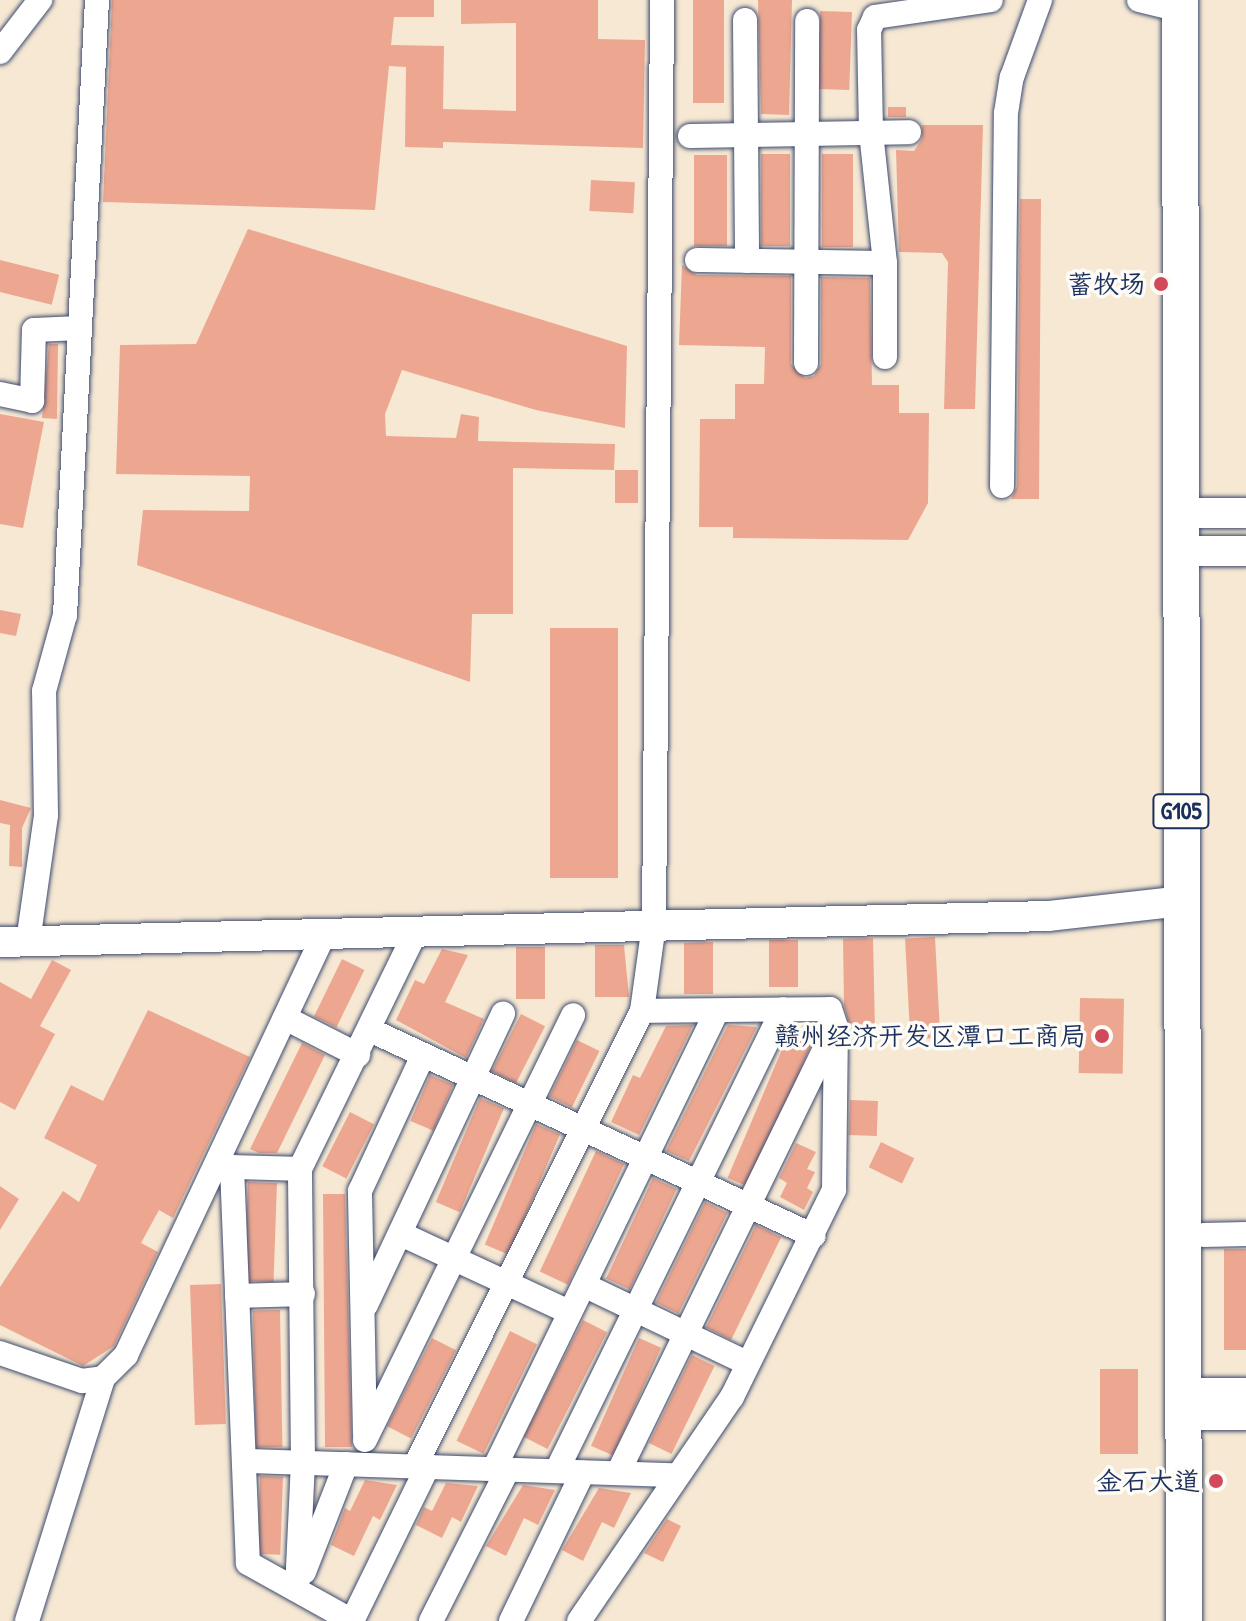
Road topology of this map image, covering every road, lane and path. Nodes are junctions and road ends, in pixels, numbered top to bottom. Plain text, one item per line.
1 (40, 0) edge
2 (97, 0) edge
3 (662, 0) edge
4 (991, 0) edge
5 (1040, 0) edge
6 (1139, 0) edge
7 (1187, 3) edge
8 (745, 20) dead end
9 (807, 21) dead end
10 (0, 52) edge
11 (871, 132) junction
12 (909, 132) dead end
13 (807, 133) junction
14 (746, 135) junction
15 (690, 136) dead end
16 (697, 260) dead end
17 (747, 261) junction
18 (807, 262) junction
19 (885, 263) junction
20 (80, 328) junction
21 (885, 357) dead end
22 (806, 363) dead end
23 (0, 394) edge
24 (1002, 486) dead end
25 (1192, 512) junction
26 (1246, 513) edge
27 (1192, 550) junction
28 (1246, 551) edge
29 (1182, 901) junction
30 (654, 925) junction
31 (415, 933) junction
32 (324, 934) junction
33 (14, 942) edge
34 (783, 1009) junction
35 (642, 1011) junction
36 (717, 1011) junction
37 (503, 1014) dead end
38 (573, 1015) dead end
39 (285, 1018) junction
40 (836, 1027) junction
41 (370, 1030) junction
42 (358, 1055) junction
43 (423, 1055) junction
44 (474, 1079) junction
45 (530, 1105) junction
46 (582, 1130) junction
47 (646, 1159) junction
48 (300, 1169) junction
49 (699, 1183) junction
50 (746, 1204) junction
51 (401, 1234) junction
52 (1246, 1234) edge
53 (1204, 1235) junction
54 (814, 1236) junction
55 (456, 1260) junction
56 (507, 1283) junction
57 (584, 1285) junction
58 (303, 1294) junction
59 (237, 1296) junction
60 (635, 1309) junction
61 (363, 1310) junction
62 (569, 1312) junction
63 (685, 1334) junction
64 (0, 1353) edge
65 (747, 1363) junction
66 (103, 1378) junction
67 (1246, 1393) edge
68 (1194, 1404) junction
69 (1246, 1415) edge
70 (358, 1456) junction
71 (246, 1461) junction
72 (303, 1462) junction
73 (422, 1466) junction
74 (501, 1469) junction
75 (557, 1470) junction
76 (583, 1472) junction
77 (618, 1473) junction
78 (675, 1475) junction
79 (297, 1589) junction
80 (27, 1621) edge
81 (352, 1621) edge
82 (431, 1621) edge
83 (511, 1621) edge
84 (579, 1621) edge
85 (1184, 1621) edge
86 (1203, 1621) edge

1 - 10 street
2 - 20 street
3 - 30 street
4 - 11 street
5 - 24 street
6 - 7 street
7 - 25 highway, G105
8 - 14 street
9 - 13 street
11 - 12 street
11 - 13 street
11 - 19 street
13 - 14 street
13 - 18 street
14 - 15 street
14 - 17 street
16 - 17 street
17 - 18 street
18 - 19 street
18 - 22 street
19 - 21 street
20 - 23 street
20 - 33 street
25 - 26 main road
25 - 27 highway, G105
27 - 28 main road
27 - 29 highway, G105
27 - 53 highway, G105
29 - 30 main road
29 - 68 highway, G105
30 - 31 main road
30 - 35 street
31 - 32 main road
31 - 41 street
32 - 33 main road
32 - 39 street
34 - 36 street
34 - 40 street
34 - 49 street
35 - 36 street
35 - 46 street
36 - 47 street
37 - 44 street
38 - 45 street
39 - 42 street
39 - 66 street
40 - 50 street
40 - 54 street
41 - 42 street
41 - 43 street
42 - 48 street
43 - 44 street
43 - 61 street
44 - 45 street
44 - 51 street
45 - 46 street
45 - 55 street
46 - 47 street
46 - 56 street
47 - 49 street
47 - 57 street
48 - 58 street
48 - 59 street
49 - 50 street
49 - 60 street
50 - 54 street
50 - 63 street
51 - 55 street
51 - 61 street
52 - 53 street
53 - 68 highway, G105
54 - 65 street
55 - 56 street
55 - 70 street
56 - 62 street
56 - 73 street
57 - 60 street
57 - 62 street
58 - 59 street
58 - 72 street
59 - 71 street
60 - 63 street
60 - 75 street
61 - 70 street
62 - 74 street
63 - 65 street
63 - 77 street
64 - 66 street
65 - 78 street
66 - 80 street
67 - 68 main road
68 - 69 main road
68 - 85 highway, G105
68 - 86 highway, G105
70 - 72 street
70 - 73 street
70 - 79 street
71 - 72 street
71 - 79 street
72 - 79 street
73 - 74 street
73 - 81 street
74 - 75 street
74 - 82 street
75 - 76 street
76 - 77 street
76 - 83 street
77 - 78 street
78 - 84 street
79 - 81 street

